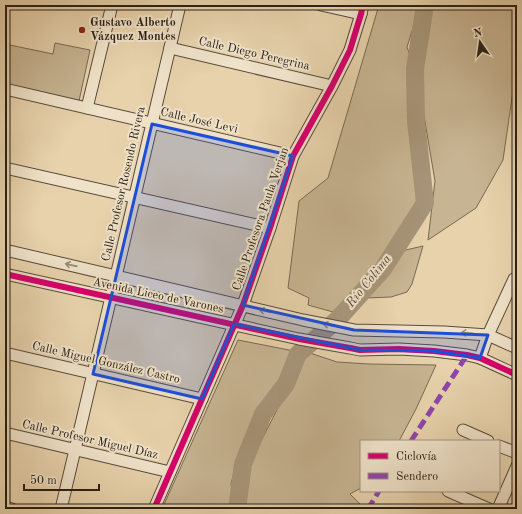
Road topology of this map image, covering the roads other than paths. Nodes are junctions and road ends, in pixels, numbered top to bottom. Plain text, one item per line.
1 (112, 5) edge
2 (180, 5) edge
3 (321, 5) edge
4 (362, 10) edge
5 (170, 48) junction
6 (332, 86) junction
7 (5, 89) edge
8 (87, 108) junction
9 (152, 124) junction
10 (293, 156) junction
11 (5, 168) edge
12 (135, 197) junction
13 (270, 228) junction
14 (5, 250) edge
15 (5, 274) edge
16 (116, 276) junction
17 (515, 280) edge
18 (111, 297) junction
19 (243, 305) junction
20 (234, 324) junction
21 (488, 335) junction
22 (517, 348) edge
23 (5, 353) edge
24 (480, 358) junction
25 (93, 374) junction
26 (517, 375) edge
27 (202, 399) junction
28 (463, 430) dead end
29 (5, 433) edge
30 (486, 440) edge
31 (500, 446) edge
32 (75, 450) junction
33 (517, 454) edge
34 (517, 466) edge
35 (170, 472) junction
36 (450, 492) edge
37 (5, 507) edge
38 (12, 509) edge
39 (61, 509) edge
40 (154, 509) edge
41 (489, 509) edge
42 (498, 509) edge

1 - 8 street
2 - 5 street, Calle Profesor Rosendo Rivera
3 - 4 street
4 - 6 street, Calle Profesora Paula Verjan
5 - 6 street, Calle Diego Peregrina
5 - 9 street, Calle Profesor Rosendo Rivera
6 - 10 street, Calle Profesora Paula Verjan
7 - 8 street, Calle José Levi
8 - 9 street, Calle José Levi
9 - 10 street, Calle José Levi
9 - 12 street, Calle Profesor Rosendo Rivera
10 - 13 street, Calle Profesora Paula Verjan
11 - 12 street
12 - 13 street
12 - 16 street, Calle Profesor Rosendo Rivera
13 - 19 street, Calle Profesora Paula Verjan
16 -> 14 street, Avenida Liceo de Varones
15 - 18 street, Avenida Liceo de Varones
16 - 18 street, Calle Profesor Rosendo Rivera
16 - 19 street, Avenida Liceo de Varones
17 - 21 street
18 - 20 street, Avenida Liceo de Varones
18 - 25 street, Calle Profesor Rosendo Rivera
19 - 20 street, Calle Profesora Paula Verjan
21 -> 19 street, Avenida Liceo de Varones
20 - 24 street, Avenida Liceo de Varones
20 - 27 street, Calle Profesora Paula Verjan
21 - 22 street, Avenida Liceo de Varones
21 - 24 street
23 - 25 street, Calle Miguel González Castro
24 - 26 street, Avenida Liceo de Varones
25 - 27 street, Calle Miguel González Castro
25 - 32 street, Calle Profesor Rosendo Rivera
27 - 35 street, Calle Profesora Paula Verjan
28 - 30 street
29 - 32 street, Calle Profesor Miguel Díaz
31 - 33 street
32 - 35 street, Calle Profesor Miguel Díaz
32 - 39 street, Calle Profesor Rosendo Rivera
34 - 42 street
35 - 40 street, Calle Profesora Paula Verjan
36 - 41 street
37 - 38 street

